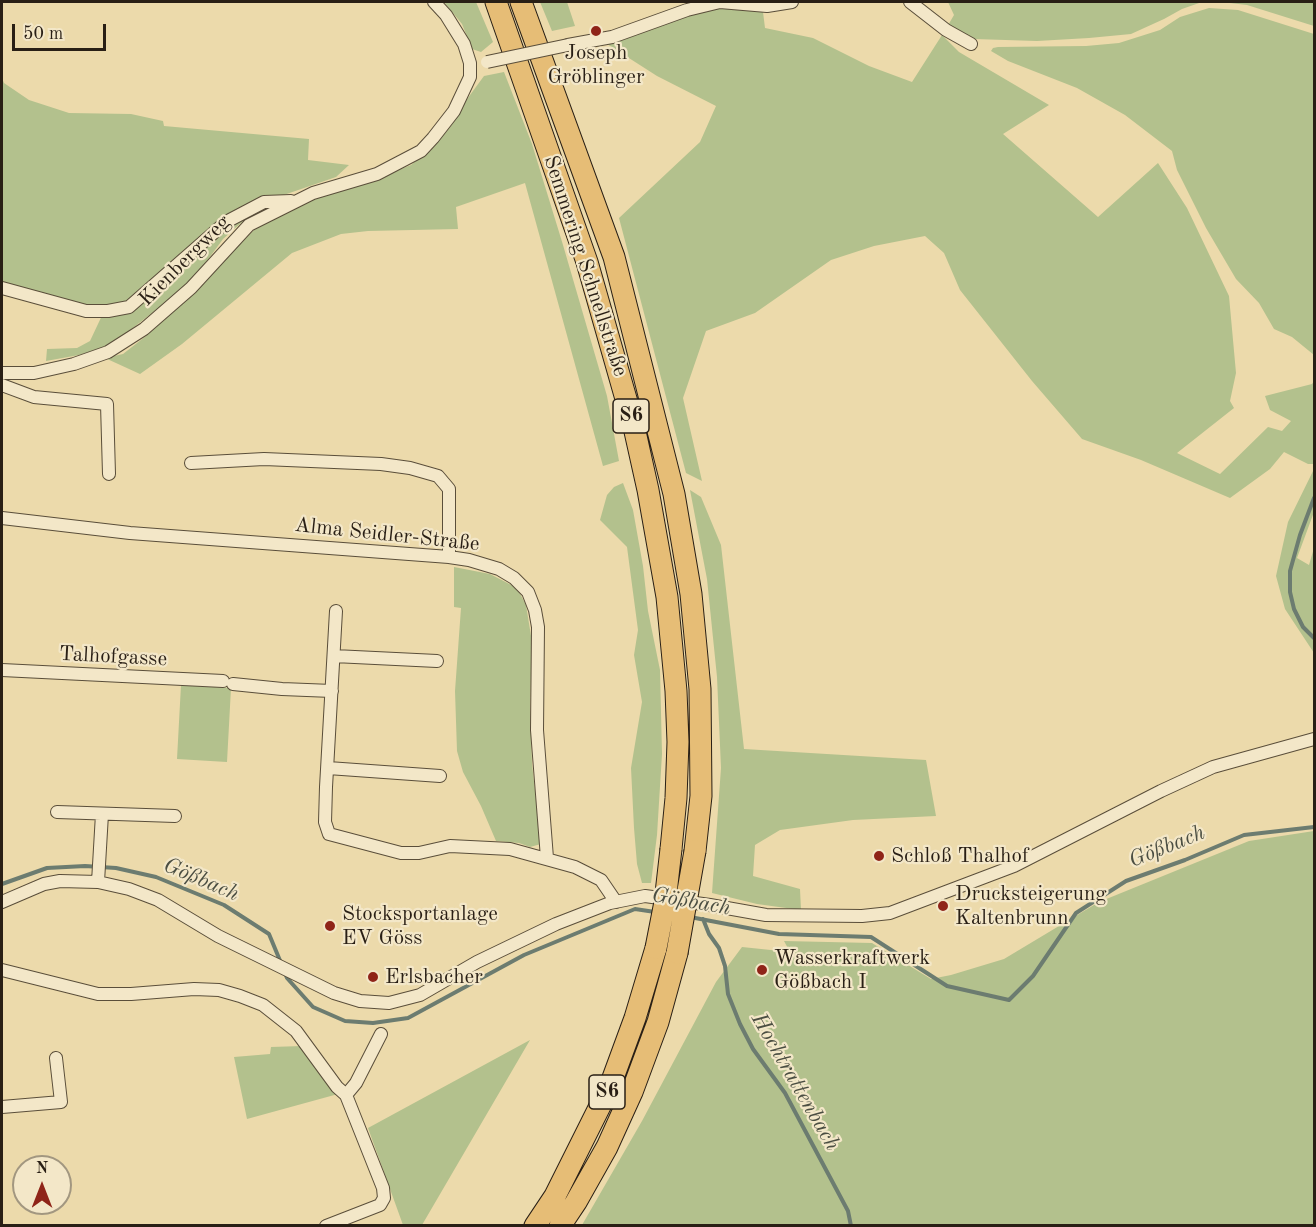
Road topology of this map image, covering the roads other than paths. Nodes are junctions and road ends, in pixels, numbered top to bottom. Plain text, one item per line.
1 (434, 2) edge
2 (496, 2) edge
3 (521, 2) edge
4 (786, 2) edge
5 (910, 2) edge
6 (971, 44) dead end
7 (470, 71) junction
8 (295, 201) junction
9 (2, 288) edge
10 (2, 373) edge
11 (2, 385) edge
12 (191, 463) dead end
13 (110, 474) dead end
14 (2, 518) edge
15 (448, 558) junction
16 (336, 610) dead end
17 (334, 656) junction
18 (437, 661) dead end
19 (2, 670) edge
20 (332, 691) junction
21 (1314, 739) edge
22 (328, 768) junction
23 (440, 776) dead end
24 (57, 812) dead end
25 (102, 814) junction
26 (176, 816) dead end
27 (547, 858) junction
28 (98, 879) junction
29 (2, 902) edge
30 (616, 902) junction
31 (2, 970) edge
32 (381, 1034) dead end
33 (56, 1058) dead end
34 (346, 1095) junction
35 (2, 1107) edge
36 (326, 1226) edge
37 (535, 1226) edge
38 (560, 1226) edge

1 - 7 street
2 - 37 highway, Semmering Schnellstraße / S6, bridge
3 - 38 highway, Semmering Schnellstraße / S6, bridge
4 - 7 street, bridge
5 - 6 street
7 - 8 street, Kienbergweg
8 - 9 street, Kienbergweg
8 - 10 street, Kienbergweg
11 - 13 street
12 - 15 street
14 - 15 street, Alma Seidler-Straße
15 - 27 street, Alma Seidler-Straße
16 - 17 street
17 - 18 street
17 - 20 street
19 - 20 street, Talhofgasse
20 - 22 street
21 - 30 street
22 - 23 street
22 - 27 street
24 - 25 street
25 - 26 street
25 - 28 street
27 - 30 street
28 - 29 street
28 - 30 street
31 - 34 street
32 - 34 street
33 - 35 street
34 - 36 street

